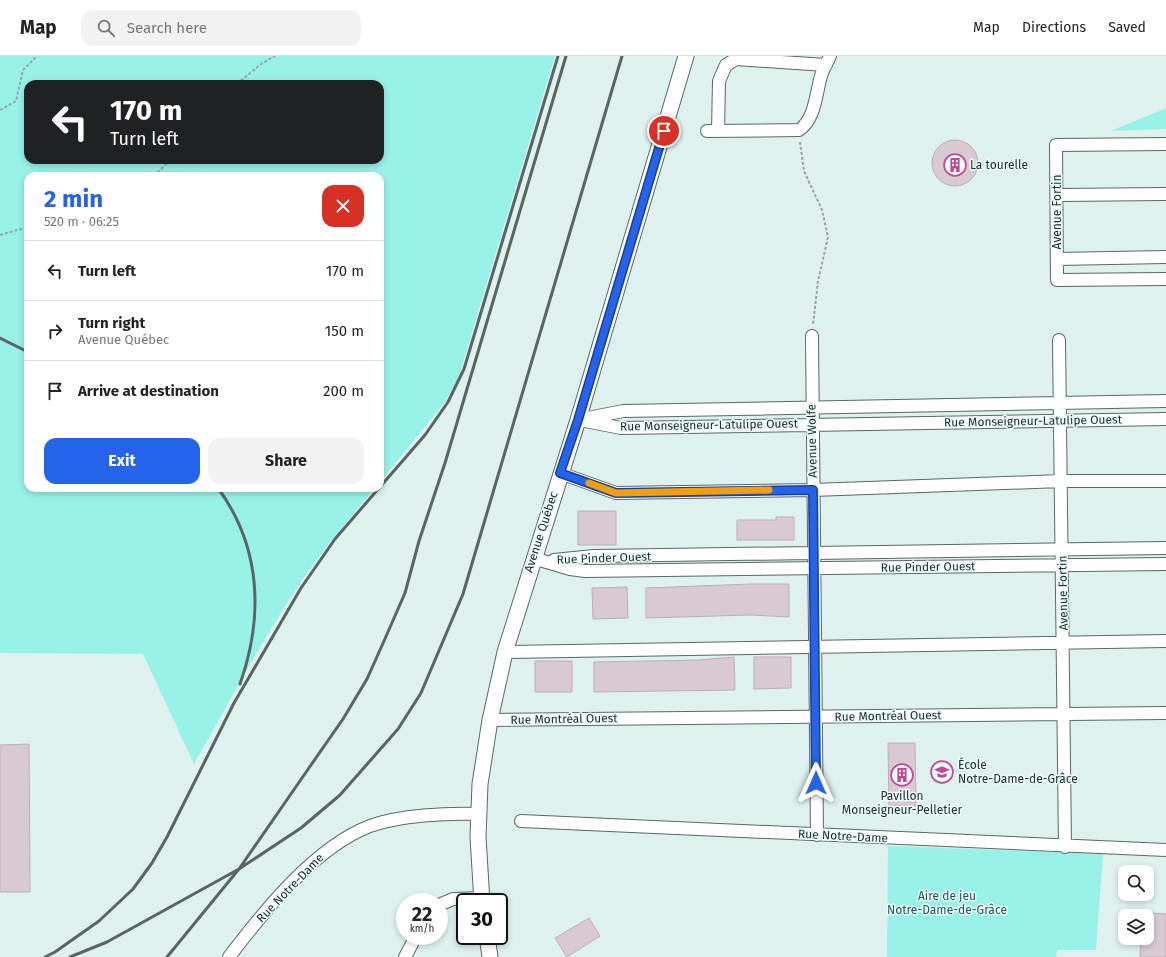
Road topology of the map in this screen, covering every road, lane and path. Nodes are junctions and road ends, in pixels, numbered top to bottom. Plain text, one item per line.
1 (37, 56) edge
2 (274, 56) edge
3 (686, 56) edge
4 (828, 60) edge
5 (242, 80) edge
6 (0, 110) edge
7 (799, 130) junction
8 (1166, 144) edge
9 (166, 164) edge
10 (158, 172) edge
11 (1166, 194) edge
12 (1057, 195) junction
13 (24, 228) edge
14 (0, 235) edge
15 (1166, 257) edge
16 (1057, 259) junction
17 (1166, 279) edge
18 (812, 336) joint
19 (1060, 340) dead end
20 (1166, 401) edge
21 (1059, 403) junction
22 (812, 408) junction
23 (1166, 418) edge
24 (578, 420) junction
25 (1059, 421) junction
26 (812, 424) junction
27 (560, 473) junction
28 (1061, 481) junction
29 (1166, 481) edge
30 (813, 490) junction
31 (1166, 548) edge
32 (1062, 549) junction
33 (814, 554) junction
34 (533, 558) junction
35 (1166, 564) edge
36 (1062, 565) junction
37 (814, 568) junction
38 (1166, 641) edge
39 (1064, 643) junction
40 (815, 648) junction
41 (505, 652) junction
42 (1166, 713) edge
43 (1064, 714) junction
44 (816, 717) junction
45 (490, 720) junction
46 (479, 814) junction
47 (521, 821) dead end
48 (817, 835) junction
49 (1066, 847) junction
50 (1166, 850) edge
51 (482, 893) edge
52 (411, 945) edge
53 (488, 945) edge
54 (229, 957) edge
55 (405, 957) edge
56 (490, 957) edge

1 - 6 path
2 - 5 path
3 - 24 main road, Avenue Québec
4 - 7 street
4 - 7 street
7 - 18 path
8 - 12 street, Avenue Fortin
9 - 10 path
11 - 12 street
12 - 16 street, Avenue Fortin
13 - 14 path
15 - 16 street
16 - 17 street, Avenue Fortin
18 - 22 street, Avenue Wolfe
19 - 21 street, Avenue Fortin
20 - 21 street, Rue Monseigneur-Latulipe Ouest
21 - 22 street, Rue Monseigneur-Latulipe Ouest
21 - 25 street, Avenue Fortin
22 - 24 street, Rue Monseigneur-Latulipe Ouest
22 - 26 street, Avenue Wolfe
23 - 25 street, Rue Monseigneur-Latulipe Ouest
24 - 26 street, Rue Monseigneur-Latulipe Ouest
24 - 27 main road, Avenue Québec
25 - 26 street, Rue Monseigneur-Latulipe Ouest
25 - 28 street, Avenue Fortin
26 - 30 street, Avenue Wolfe
27 - 30 street
27 - 34 main road, Avenue Québec
28 - 29 street
28 - 30 street
28 - 32 street, Avenue Fortin
30 - 33 street, Avenue Wolfe
31 - 32 street, Rue Pinder Ouest
32 - 33 street, Rue Pinder Ouest
32 - 36 street, Avenue Fortin
33 - 34 street, Rue Pinder Ouest
33 - 37 street, Avenue Wolfe
34 - 37 street, Rue Pinder Ouest
34 - 41 main road, Avenue Québec
35 - 36 street, Rue Pinder Ouest
36 - 37 street, Rue Pinder Ouest
36 - 39 street, Avenue Fortin
37 - 40 street, Avenue Wolfe
38 - 39 street
39 - 40 street
39 - 43 street, Avenue Fortin
40 - 41 street
40 - 44 street, Avenue Wolfe
41 - 45 main road, Avenue Québec
42 - 43 street, Rue Montréal Ouest
43 - 44 street, Rue Montréal Ouest
43 - 49 street, Avenue Fortin
44 - 45 street, Rue Montréal Ouest
44 - 48 street, Avenue Wolfe
45 - 46 main road, Avenue Québec
46 - 51 main road, Avenue Québec
46 - 54 street, Rue Notre-Dame
47 - 48 street, Rue Notre-Dame
48 - 49 street, Rue Notre-Dame
49 - 50 street, Rue Notre-Dame
52 - 55 street
53 - 56 main road

